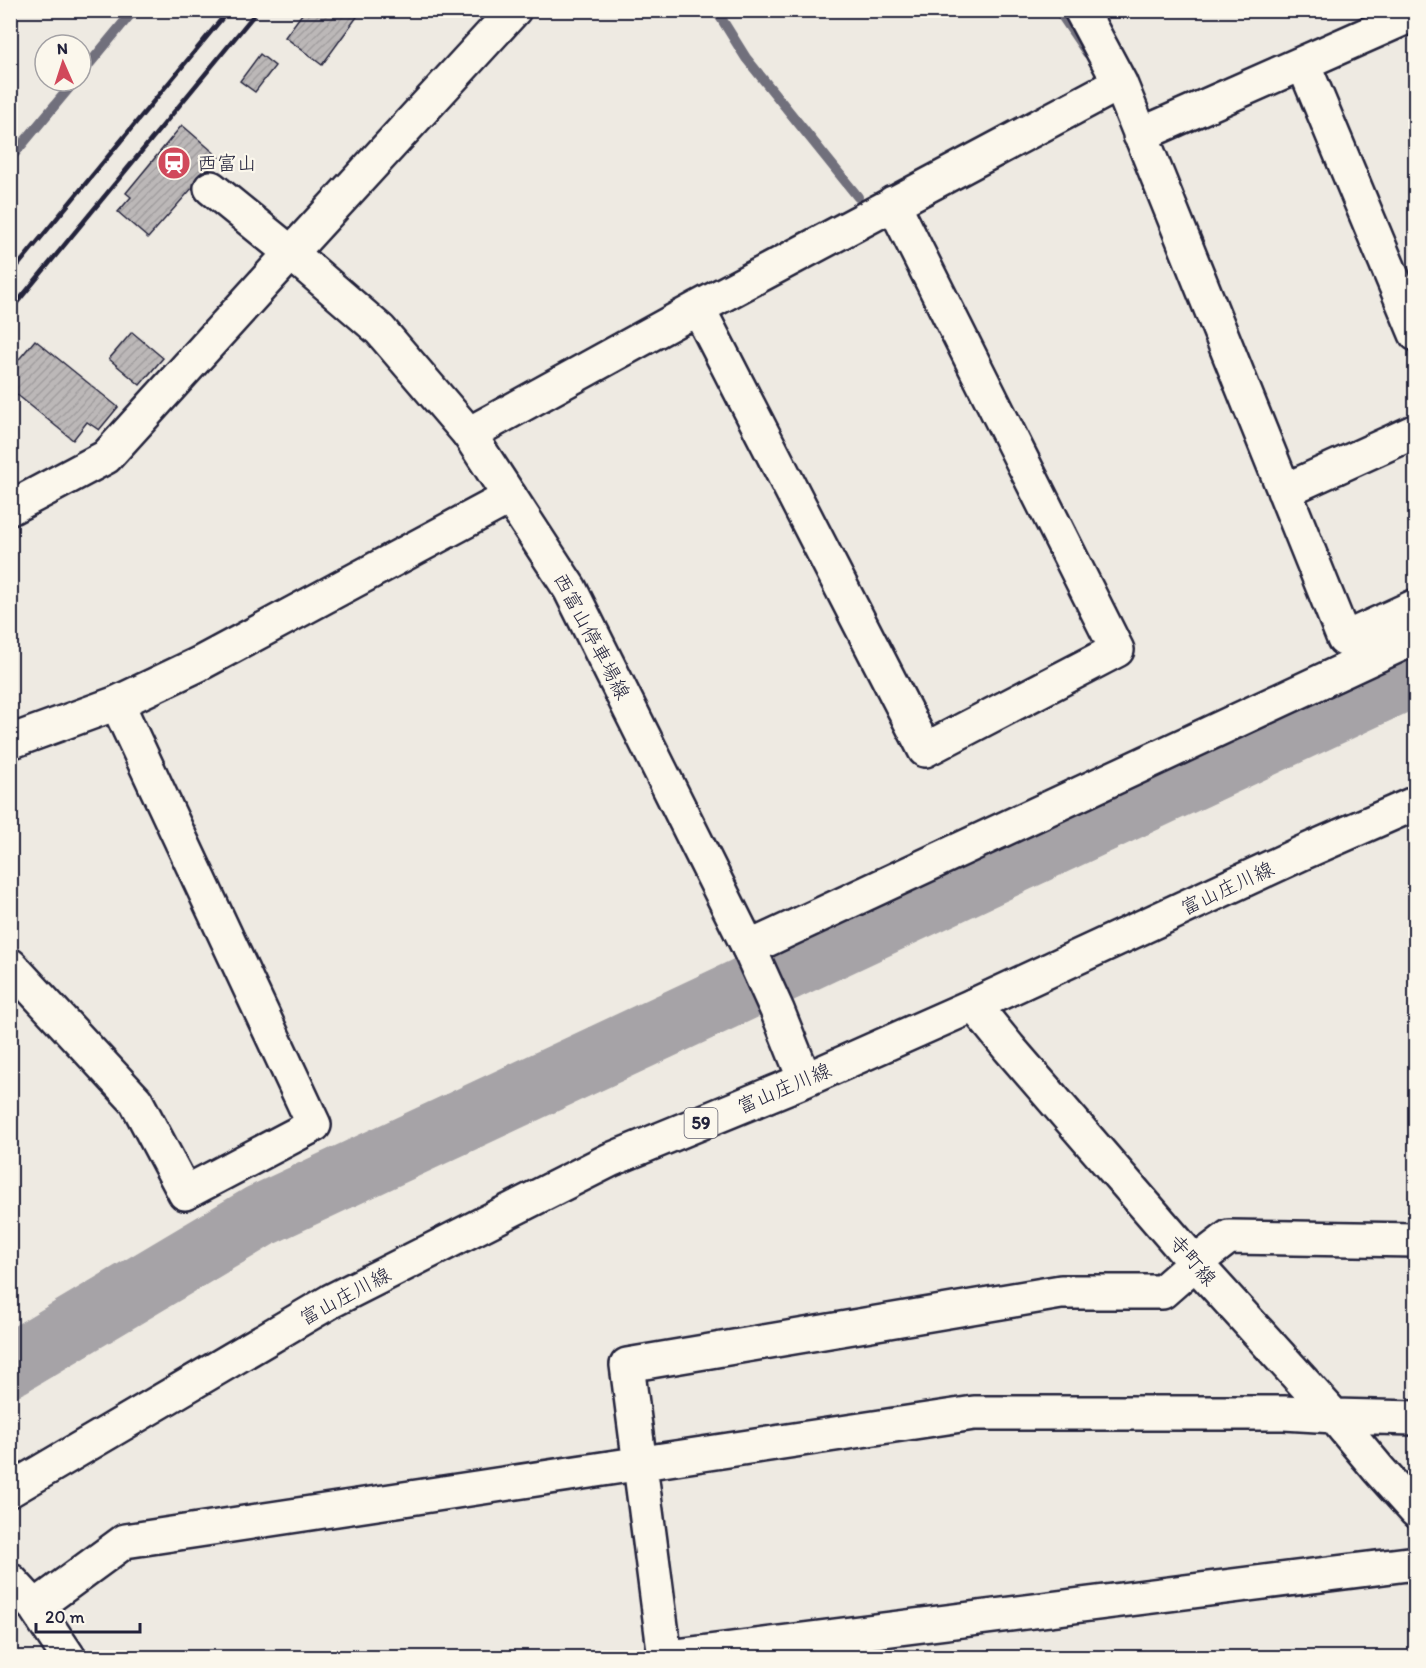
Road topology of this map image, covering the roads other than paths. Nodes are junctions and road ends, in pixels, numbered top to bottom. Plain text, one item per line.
1 (514, 10) edge
2 (1081, 10) edge
3 (1416, 13) edge
4 (1303, 63) junction
5 (1120, 83) junction
6 (1140, 135) junction
7 (211, 188) dead end
8 (893, 203) junction
9 (291, 253) junction
10 (698, 308) junction
11 (1416, 333) edge
12 (1416, 431) edge
13 (469, 434) junction
14 (1284, 491) junction
15 (510, 497) junction
16 (10, 508) edge
17 (1416, 606) edge
18 (1416, 637) edge
19 (117, 703) junction
20 (10, 742) edge
21 (1416, 803) edge
22 (748, 948) junction
23 (10, 965) edge
24 (975, 1005) junction
25 (805, 1080) junction
26 (1416, 1240) edge
27 (1195, 1263) junction
28 (1334, 1416) junction
29 (1416, 1418) edge
30 (641, 1462) junction
31 (10, 1490) edge
32 (1416, 1511) edge
33 (1416, 1563) edge
34 (10, 1580) edge
35 (35, 1607) junction
36 (665, 1657) edge
37 (69, 1658) edge
38 (660, 1658) edge

1 - 9 street
2 - 5 street
3 - 4 street
4 - 6 street
4 - 11 street
5 - 6 street
5 - 8 street
6 - 14 street
7 - 9 street, 西富山停車場線
8 - 10 street
8 - 10 street
9 - 13 street, 西富山停車場線
9 - 16 street
10 - 13 street
12 - 14 street
13 - 15 street, 西富山停車場線
14 - 17 street
15 - 19 street
15 - 22 street, 西富山停車場線
18 - 22 street
19 - 20 street
19 - 23 street
21 - 24 street, 富山庄川線 / 59
22 - 25 street, 西富山停車場線
24 - 25 street, 富山庄川線 / 59
24 - 27 street, 寺町線
25 - 31 street, 富山庄川線 / 59
26 - 27 street
27 - 28 street, 寺町線
27 - 30 street
28 - 29 street
28 - 30 street
28 - 32 street, 寺町線
30 - 35 street
30 - 36 street
33 - 36 street
34 - 35 street
35 - 37 street
36 - 38 street

